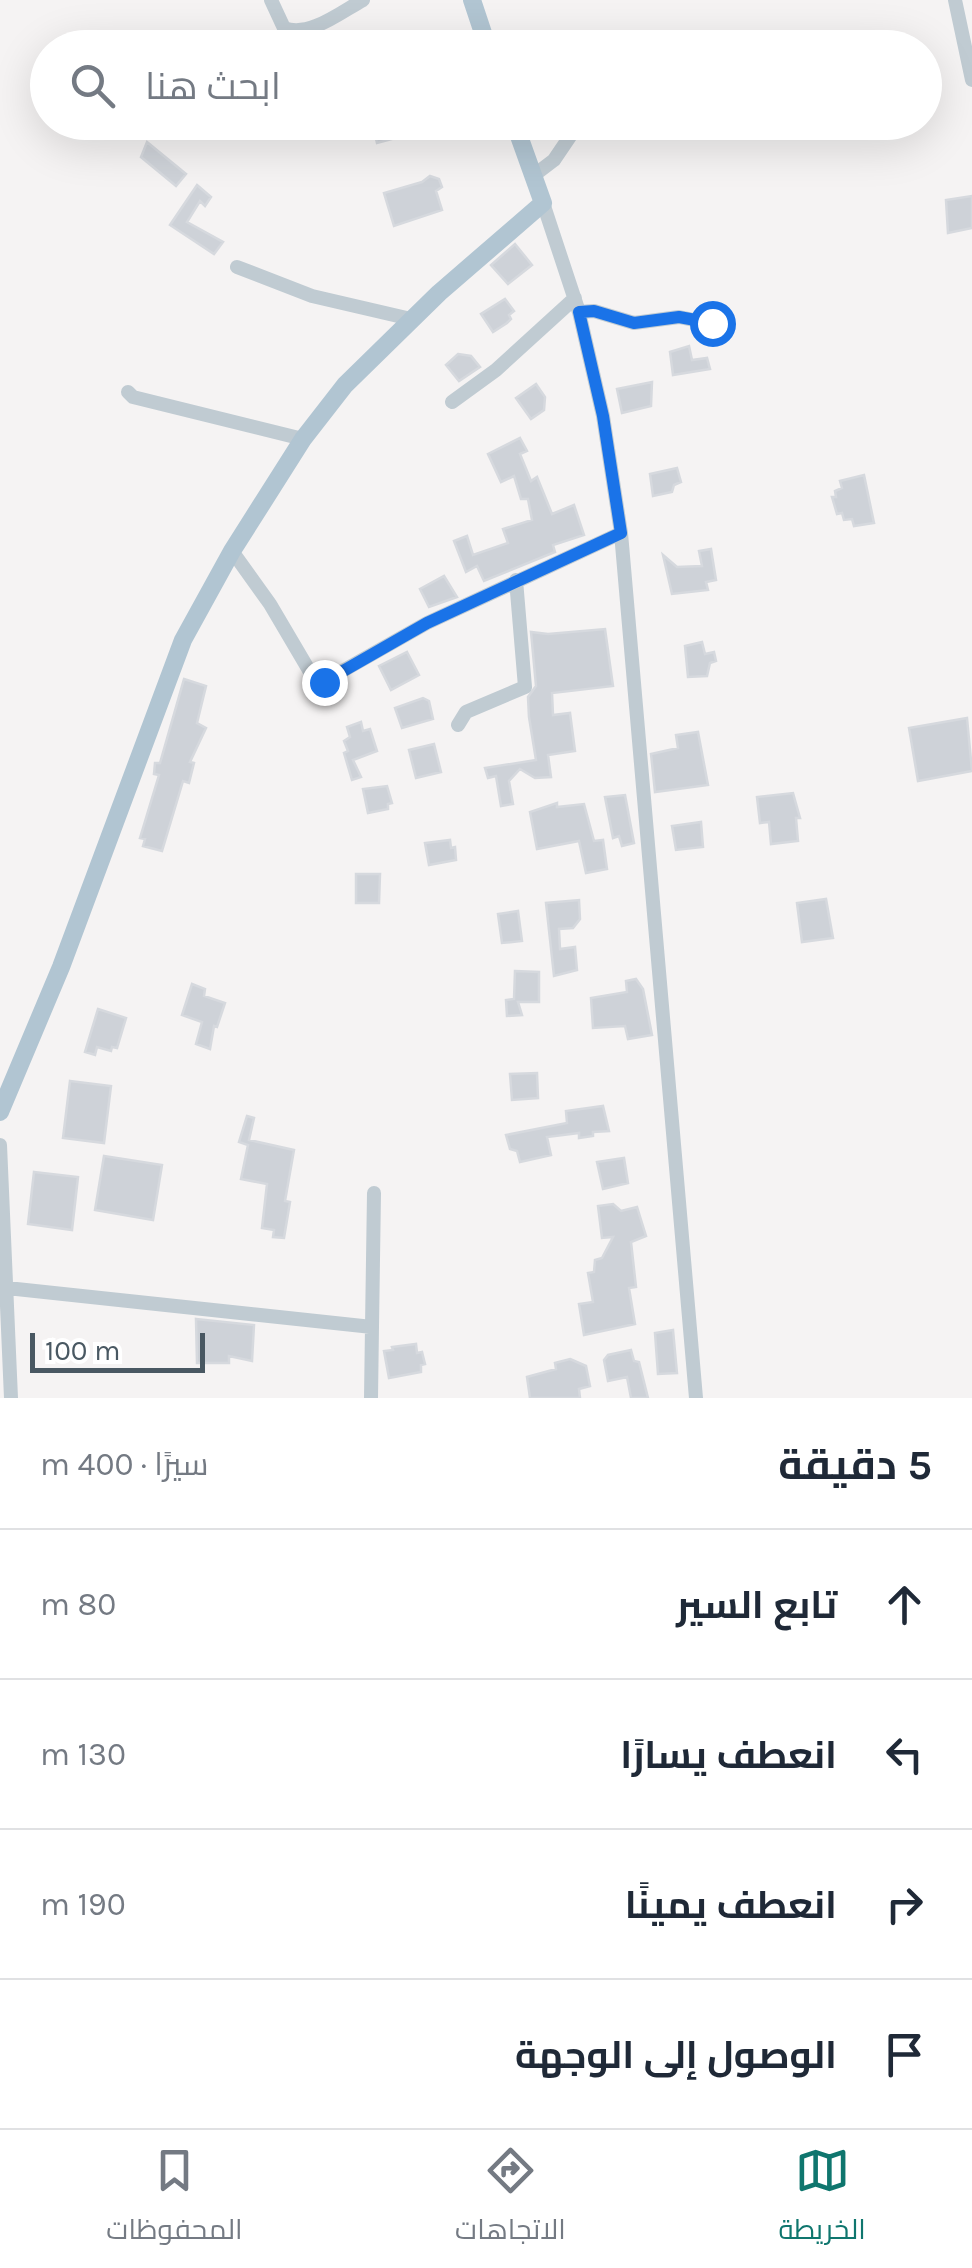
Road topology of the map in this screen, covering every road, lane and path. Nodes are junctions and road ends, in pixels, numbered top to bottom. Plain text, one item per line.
1 (271, 0) edge
2 (363, 0) edge
3 (472, 0) edge
4 (955, 0) edge
5 (288, 30) edge
6 (301, 30) edge
7 (482, 30) edge
8 (972, 80) edge
9 (521, 140) edge
10 (568, 140) edge
11 (534, 176) junction
12 (543, 203) junction
13 (236, 267) dead end
14 (577, 305) junction
15 (411, 319) junction
16 (719, 325) dead end
17 (128, 392) dead end
18 (452, 402) dead end
19 (302, 440) junction
20 (621, 533) junction
21 (232, 551) junction
22 (516, 580) junction
23 (458, 725) dead end
24 (0, 1112) edge
25 (0, 1145) edge
26 (374, 1193) dead end
27 (7, 1288) junction
28 (372, 1328) junction
29 (10, 1398) edge
30 (371, 1398) edge
31 (696, 1398) edge

1 - 5 street
2 - 6 street
3 - 7 main road
4 - 8 street
9 - 11 main road
10 - 11 street
11 - 12 main road
12 - 14 street
12 - 15 main road
13 - 15 street
14 - 16 street
14 - 18 street
14 - 20 street
15 - 19 main road
17 - 19 street
19 - 21 main road
20 - 22 street
20 - 31 street
21 - 22 street
21 - 24 main road
22 - 23 street
25 - 27 street
26 - 28 street
27 - 28 street
27 - 29 street
28 - 30 street

